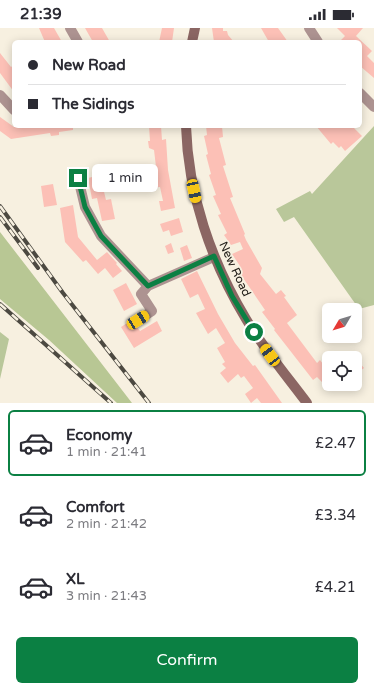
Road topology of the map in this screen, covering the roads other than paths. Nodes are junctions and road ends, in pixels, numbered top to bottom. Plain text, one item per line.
1 (70, 28) edge
2 (195, 28) edge
3 (309, 28) edge
4 (77, 40) edge
5 (192, 40) edge
6 (317, 40) edge
7 (0, 95) edge
8 (362, 95) edge
9 (374, 107) edge
10 (12, 108) edge
11 (186, 128) edge
12 (78, 178) dead end
13 (214, 256) junction
14 (148, 286) junction
15 (138, 320) dead end
16 (307, 403) edge

1 - 4 street
2 - 5 main road
3 - 6 street
7 - 10 street
8 - 9 street
11 - 13 main road, New Road
12 - 14 street
13 - 14 street
13 - 16 main road, New Road
14 - 15 street

